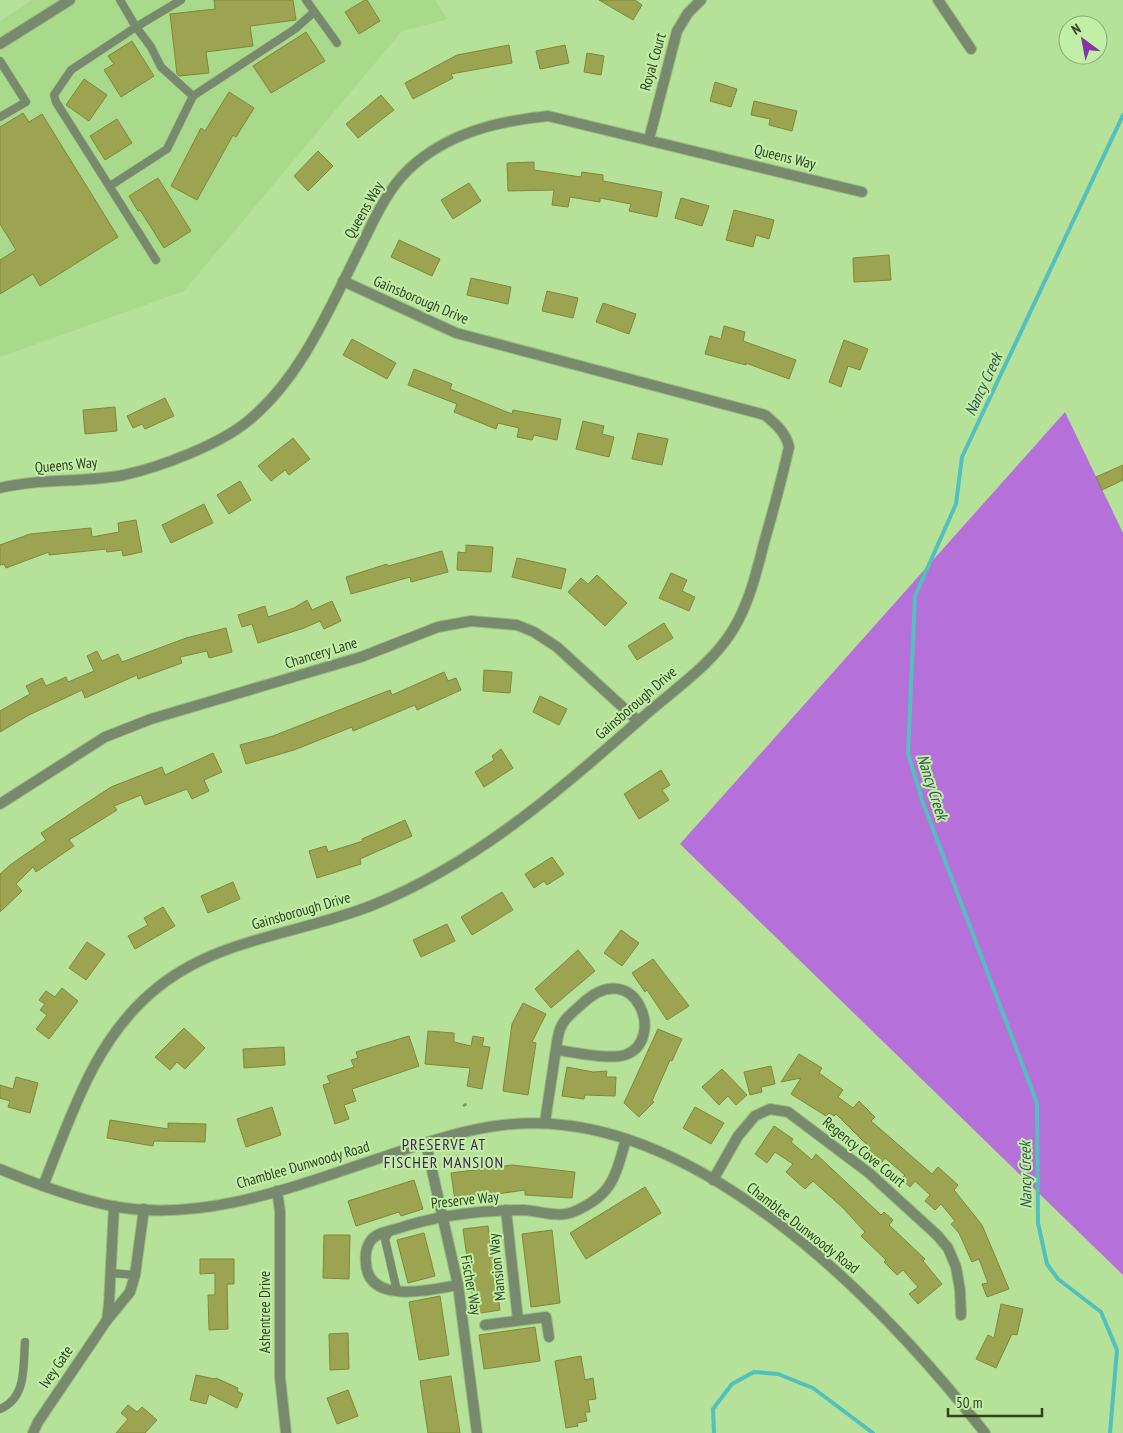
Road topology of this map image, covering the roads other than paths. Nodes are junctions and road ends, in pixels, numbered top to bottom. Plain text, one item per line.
1 (70, 0) edge
2 (120, 0) edge
3 (181, 0) edge
4 (306, 0) edge
5 (702, 0) edge
6 (938, 0) edge
7 (314, 12) junction
8 (136, 27) junction
9 (337, 43) dead end
10 (0, 44) edge
11 (971, 49) dead end
12 (0, 61) edge
13 (193, 96) junction
14 (0, 117) edge
15 (649, 139) junction
16 (110, 186) junction
17 (862, 192) dead end
18 (156, 260) dead end
19 (343, 281) junction
20 (0, 488) edge
21 (638, 721) junction
22 (0, 804) edge
23 (556, 1050) junction
24 (545, 1123) junction
25 (626, 1139) junction
26 (426, 1144) junction
27 (0, 1169) edge
28 (713, 1180) junction
29 (43, 1186) junction
30 (277, 1192) junction
31 (114, 1206) junction
32 (144, 1209) junction
33 (506, 1210) junction
34 (442, 1216) junction
35 (390, 1231) junction
36 (111, 1273) junction
37 (135, 1276) junction
38 (458, 1285) junction
39 (397, 1290) junction
40 (961, 1316) dead end
41 (107, 1320) junction
42 (518, 1320) junction
43 (485, 1324) dead end
44 (549, 1337) dead end
45 (25, 1342) dead end
46 (0, 1409) edge
47 (33, 1433) edge
48 (286, 1433) edge
49 (477, 1433) edge
50 (984, 1433) edge

1 - 10 street
2 - 8 lane
3 - 8 lane
4 - 7 lane
5 - 15 street, Royal Court
6 - 11 street
7 - 9 lane
7 - 13 lane
8 - 13 lane
8 - 16 lane
12 - 14 lane
13 - 16 lane
15 - 17 street, Queens Way
15 - 19 street, Queens Way
16 - 18 lane
19 - 20 street, Queens Way
19 - 21 street, Gainsborough Drive
21 - 22 street, Chancery Lane
21 - 29 street, Gainsborough Drive
23 - 23 street
23 - 24 street
24 - 25 street, Chamblee Dunwoody Road
24 - 26 street, Chamblee Dunwoody Road
25 - 28 street, Chamblee Dunwoody Road
25 - 33 street, Preserve Way
26 - 30 street, Chamblee Dunwoody Road
26 - 34 street, Fischer Way
27 - 29 street, Chamblee Dunwoody Road
28 - 40 street, Regency Cove Court
28 - 50 street, Chamblee Dunwoody Road
29 - 31 street, Chamblee Dunwoody Road
30 - 32 street, Chamblee Dunwoody Road
30 - 48 street, Ashentree Drive
31 - 32 street, Chamblee Dunwoody Road
31 - 36 street, Ivey Gate
32 - 37 street, Ivey Gate
33 - 34 street, Preserve Way
33 - 42 street, Mansion Way
34 - 35 street, Preserve Way
34 - 38 street, Fischer Way
35 - 39 lane
35 - 39 street, Preserve Way
36 - 37 lane
36 - 41 street, Ivey Gate
37 - 41 street, Ivey Gate
38 - 39 street, Preserve Way
38 - 49 street, Fischer Way
41 - 47 street, Ivey Gate
42 - 43 street
42 - 44 street
45 - 46 lane

